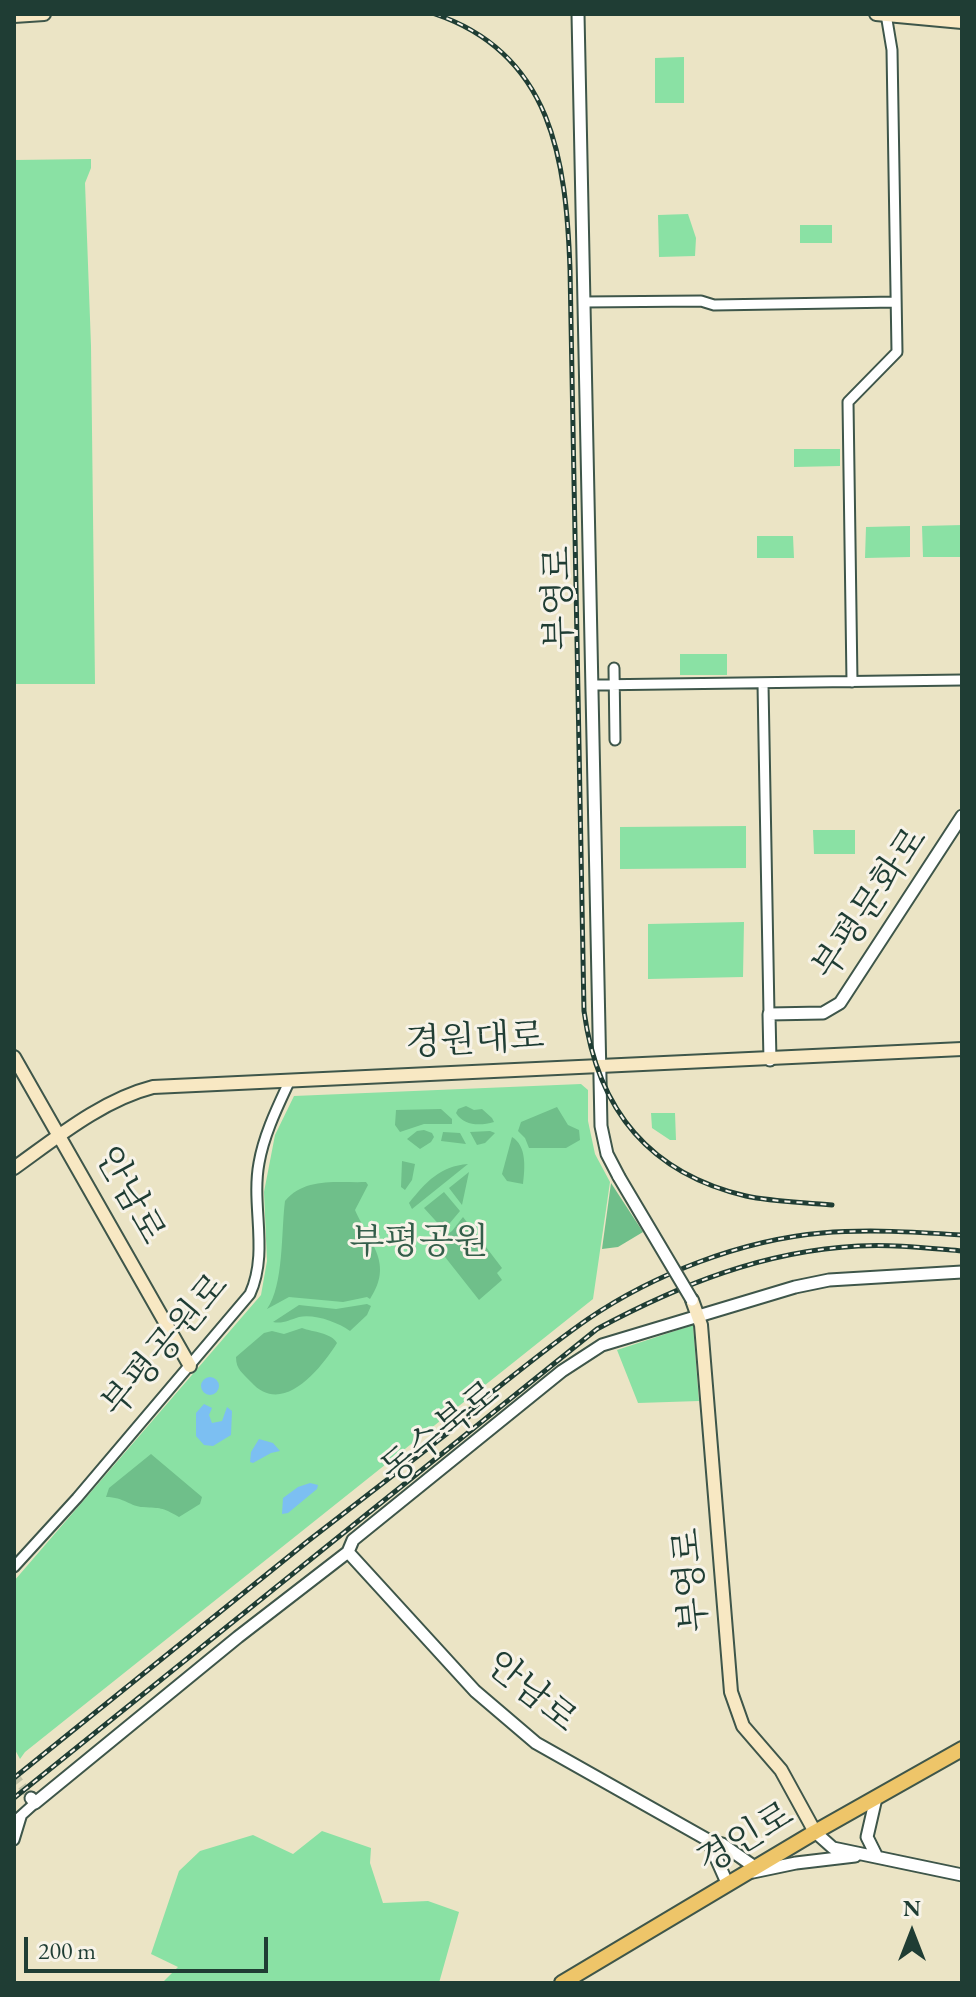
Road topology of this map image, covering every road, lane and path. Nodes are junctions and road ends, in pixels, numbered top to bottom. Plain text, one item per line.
1 (44, 14) edge
2 (578, 14) edge
3 (883, 14) edge
4 (14, 16) edge
5 (962, 22) edge
6 (584, 302) junction
7 (896, 302) junction
8 (614, 668) dead end
9 (962, 680) edge
10 (852, 682) junction
11 (763, 684) junction
12 (592, 685) junction
13 (614, 685) junction
14 (615, 740) dead end
15 (962, 816) edge
16 (769, 1014) junction
17 (962, 1049) edge
18 (14, 1057) edge
19 (770, 1060) junction
20 (599, 1066) junction
21 (290, 1080) junction
22 (60, 1135) junction
23 (14, 1168) edge
24 (962, 1272) edge
25 (692, 1300) joint
26 (698, 1316) junction
27 (190, 1366) junction
28 (348, 1552) junction
29 (14, 1567) edge
30 (962, 1749) edge
31 (876, 1798) junction
32 (33, 1801) joint
33 (18, 1819) edge
34 (815, 1832) junction
35 (14, 1840) edge
36 (708, 1840) junction
37 (873, 1856) junction
38 (750, 1871) junction
39 (962, 1875) edge
40 (728, 1885) junction
41 (562, 1983) edge

1 - 4 main road
2 - 6 street, 부영로
3 - 5 main road
3 - 7 street
6 - 7 street
6 - 12 street, 부영로
7 - 10 street
8 - 13 street
9 - 10 street
10 - 11 street
11 - 13 street
11 - 16 street
12 - 13 street
12 - 20 street, 부영로
13 - 14 street
15 - 16 street, 부평문화로
16 - 19 street
17 - 19 main road, 경원대로
18 - 22 main road, 안남로
19 - 20 main road, 경원대로
20 - 21 main road, 경원대로
20 - 25 street, 부영로, bridge
21 - 22 main road, 경원대로
21 - 27 street, 부평공원로
22 - 23 main road, 경원대로
22 - 27 main road, 안남로
24 - 26 street, 동수북로
25 - 26 main road, 부영로
26 - 28 street, 동수북로
26 - 34 main road, 부영로
27 - 29 street, 부평공원로
28 - 32 street, 동수북로
28 - 36 street, 안남로
30 - 31 main road, 경인로
31 - 34 main road, 경인로
31 - 37 street
32 - 33 street, 동수북로
33 - 35 street
34 - 37 street
34 - 38 main road, 경인로
36 - 38 street, 안남로
36 - 40 street
37 - 38 street
37 - 39 street
38 - 40 main road, 경인로
40 - 41 main road, 경인로

